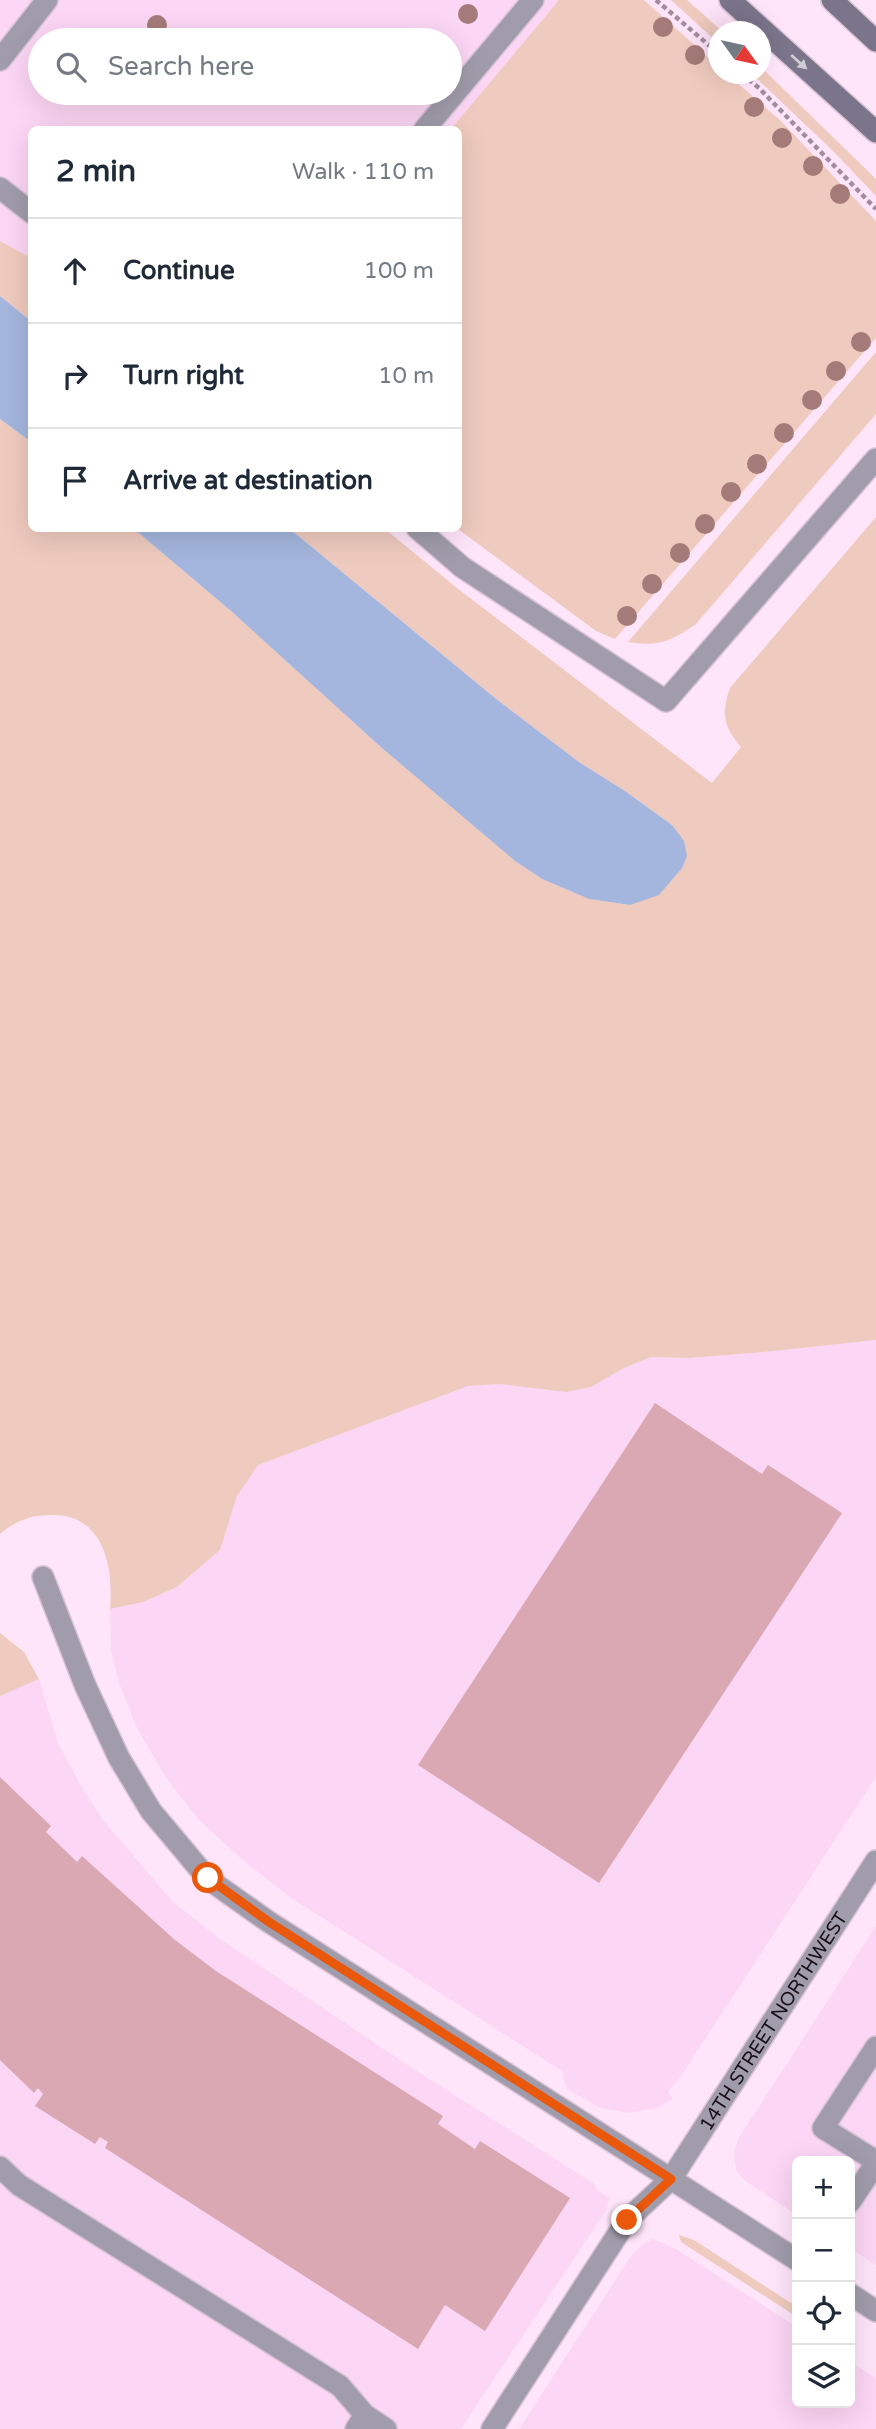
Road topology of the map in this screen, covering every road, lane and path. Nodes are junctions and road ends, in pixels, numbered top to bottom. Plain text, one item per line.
1 (47, 0) edge
2 (656, 0) edge
3 (730, 0) edge
4 (832, 0) edge
5 (530, 1) edge
6 (876, 41) edge
7 (708, 44) edge
8 (0, 60) edge
9 (462, 84) edge
10 (754, 84) edge
11 (445, 105) edge
12 (427, 126) edge
13 (876, 132) edge
14 (0, 188) edge
15 (876, 209) edge
16 (28, 210) edge
17 (876, 459) edge
18 (422, 532) edge
19 (43, 1577) dead end
20 (876, 1861) edge
21 (876, 2047) edge
22 (876, 2162) edge
23 (0, 2167) edge
24 (671, 2179) junction
25 (855, 2194) edge
26 (792, 2257) edge
27 (855, 2297) edge
28 (876, 2311) edge
29 (361, 2422) edge
30 (499, 2426) edge
31 (386, 2429) edge

1 - 8 street
2 - 7 path
3 -> 13 street
4 - 6 street
5 - 9 street
10 - 15 path
11 - 12 street
14 - 16 street
17 - 18 street
19 - 24 street
20 - 24 street, 14TH STREET NORTHWEST
21 - 22 street
22 - 25 street
23 - 29 street
24 - 26 street
24 - 30 street, 14TH STREET NORTHWEST
27 - 28 street
29 - 31 street

